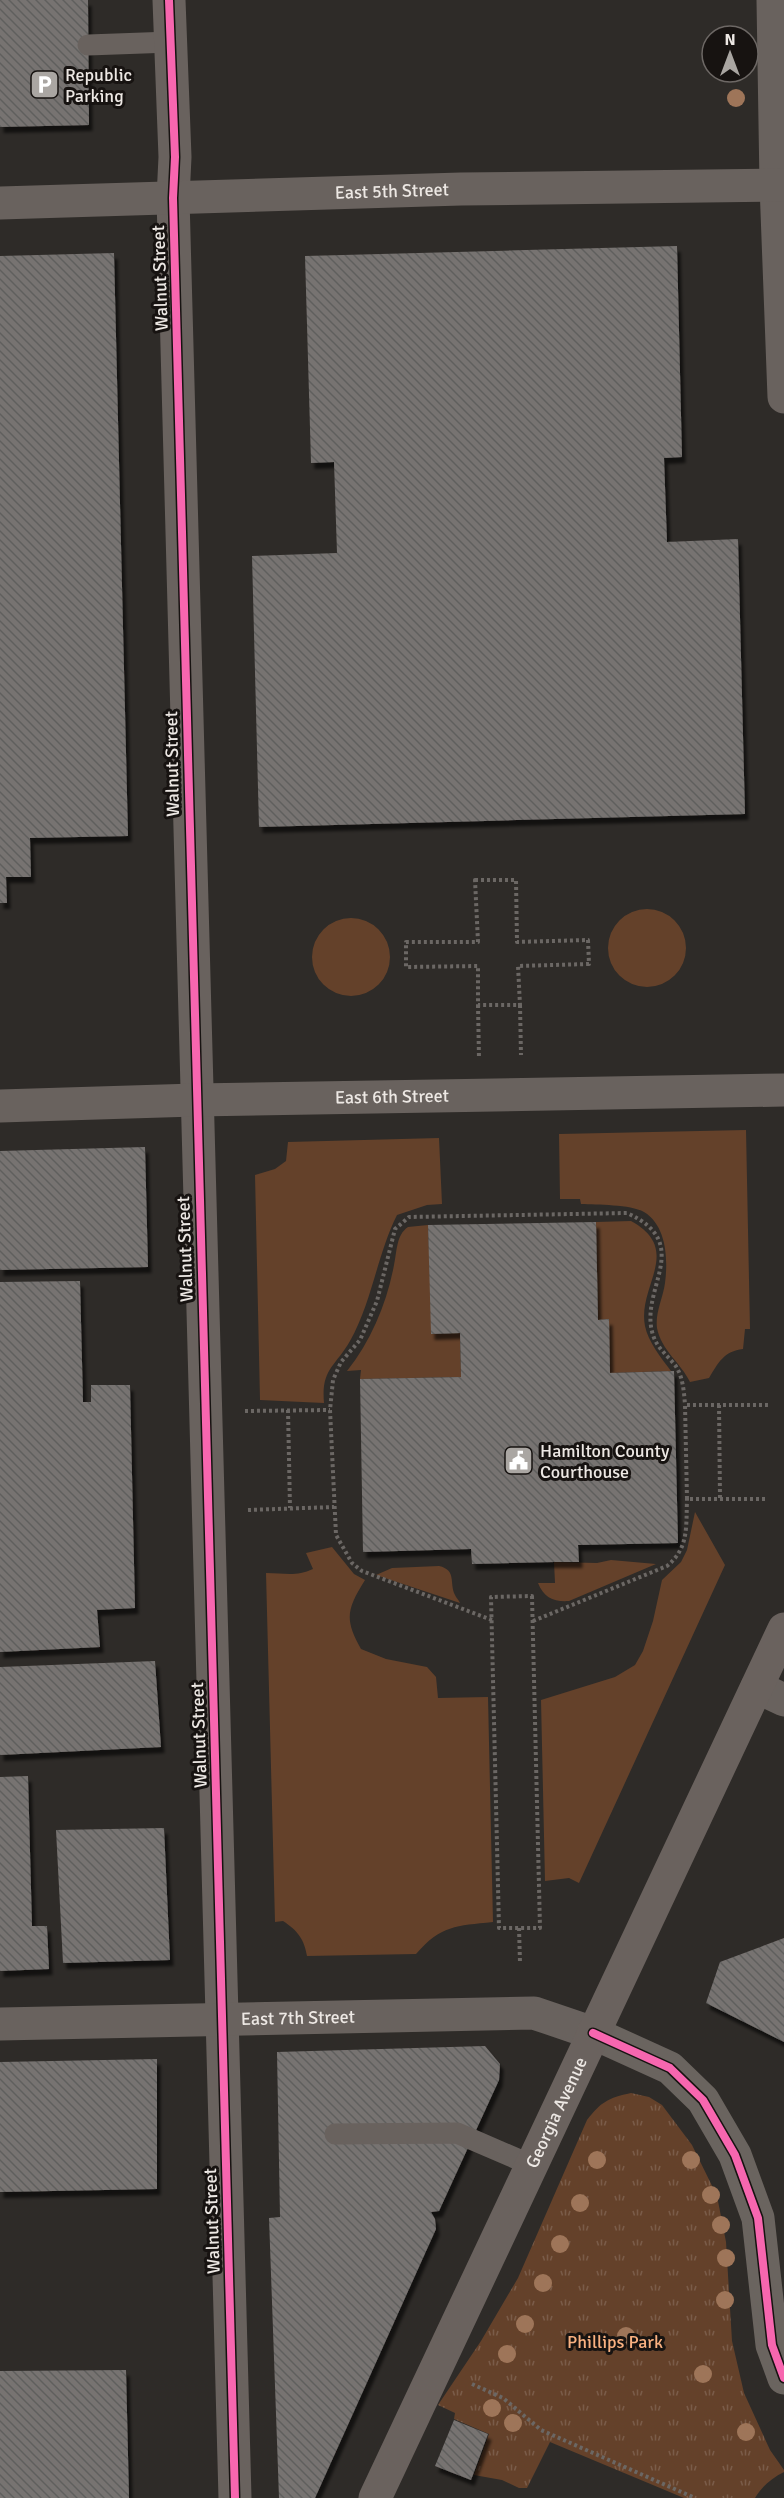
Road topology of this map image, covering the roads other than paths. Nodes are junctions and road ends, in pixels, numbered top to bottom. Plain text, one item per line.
1 (169, 0) edge
2 (773, 0) edge
3 (171, 42) junction
4 (88, 45) dead end
5 (780, 184) edge
6 (172, 198) junction
7 (0, 203) edge
8 (784, 397) edge
9 (784, 1090) edge
10 (195, 1100) junction
11 (0, 1106) edge
12 (784, 1629) edge
13 (771, 1694) edge
14 (222, 2018) junction
15 (0, 2024) edge
16 (593, 2033) junction
17 (335, 2134) dead end
18 (531, 2165) junction
19 (784, 2378) edge
20 (235, 2498) edge
21 (375, 2498) edge

1 - 3 street, Walnut Street
2 - 5 street
3 - 4 lane
3 - 6 street, Walnut Street
5 - 6 street, East 5th Street
5 - 8 street
6 - 7 street, East 5th Street
6 - 10 street, Walnut Street
9 - 10 street, East 6th Street
10 - 11 street, East 6th Street
10 - 14 street, Walnut Street
12 - 13 main road, Georgia Avenue
13 - 16 main road, Georgia Avenue
14 - 15 street, East 7th Street
14 - 16 street, East 7th Street
14 - 20 street, Walnut Street
16 - 18 main road, Georgia Avenue
16 - 19 main road
17 - 18 lane
18 - 21 main road, Georgia Avenue

